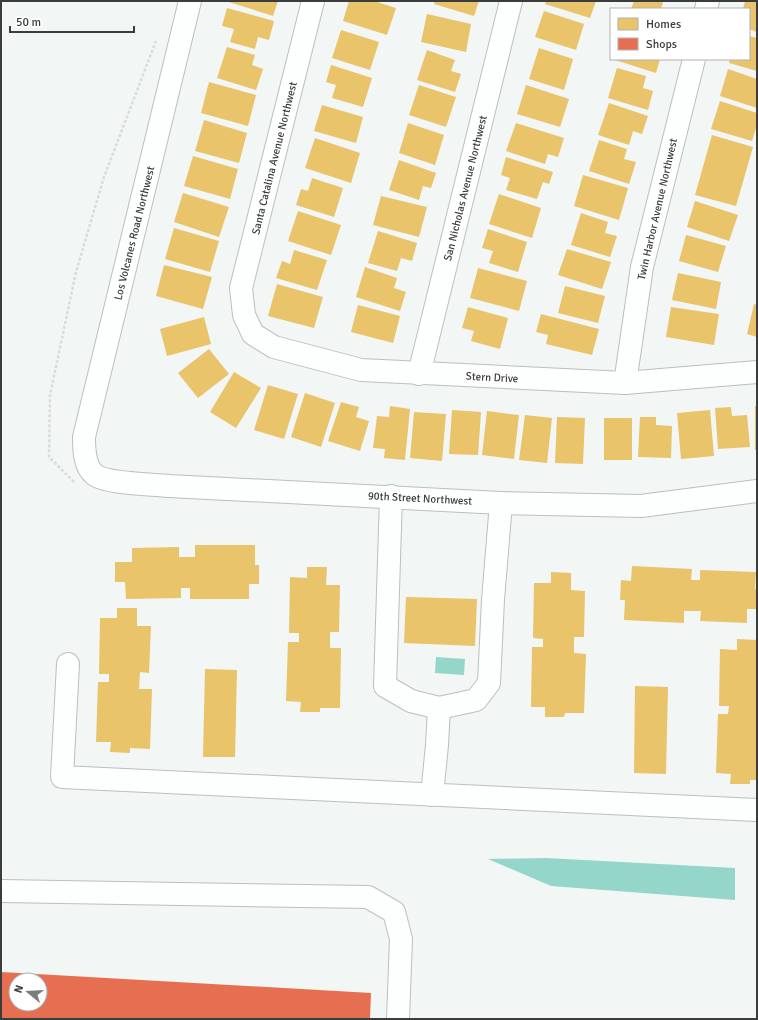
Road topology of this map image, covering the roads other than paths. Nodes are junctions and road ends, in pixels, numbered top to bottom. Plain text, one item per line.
1 (190, 1) edge
2 (313, 1) edge
3 (511, 1) edge
4 (694, 60) edge
5 (244, 316) joint
6 (757, 372) edge
7 (419, 374) junction
8 (625, 384) junction
9 (88, 465) joint
10 (757, 491) edge
11 (391, 496) junction
12 (501, 503) junction
13 (68, 664) dead end
14 (439, 708) junction
15 (432, 795) junction
16 (757, 810) edge
17 (1, 891) edge
18 (398, 1019) edge

1 - 9 street, Los Volcanes Road Northwest
2 - 5 street, Santa Catalina Avenue Northwest
3 - 7 street, San Nicholas Avenue Northwest
4 - 8 street, Twin Harbor Avenue Northwest
5 - 7 street, Stern Drive
6 - 8 street, Stern Drive
7 - 8 street, Stern Drive
9 - 11 street, 90th Street Northwest
10 - 12 street, 90th Street Northwest
11 - 12 street, 90th Street Northwest
11 - 14 street
12 - 14 street
13 - 15 street
14 - 15 street
15 - 16 street
17 - 18 street

